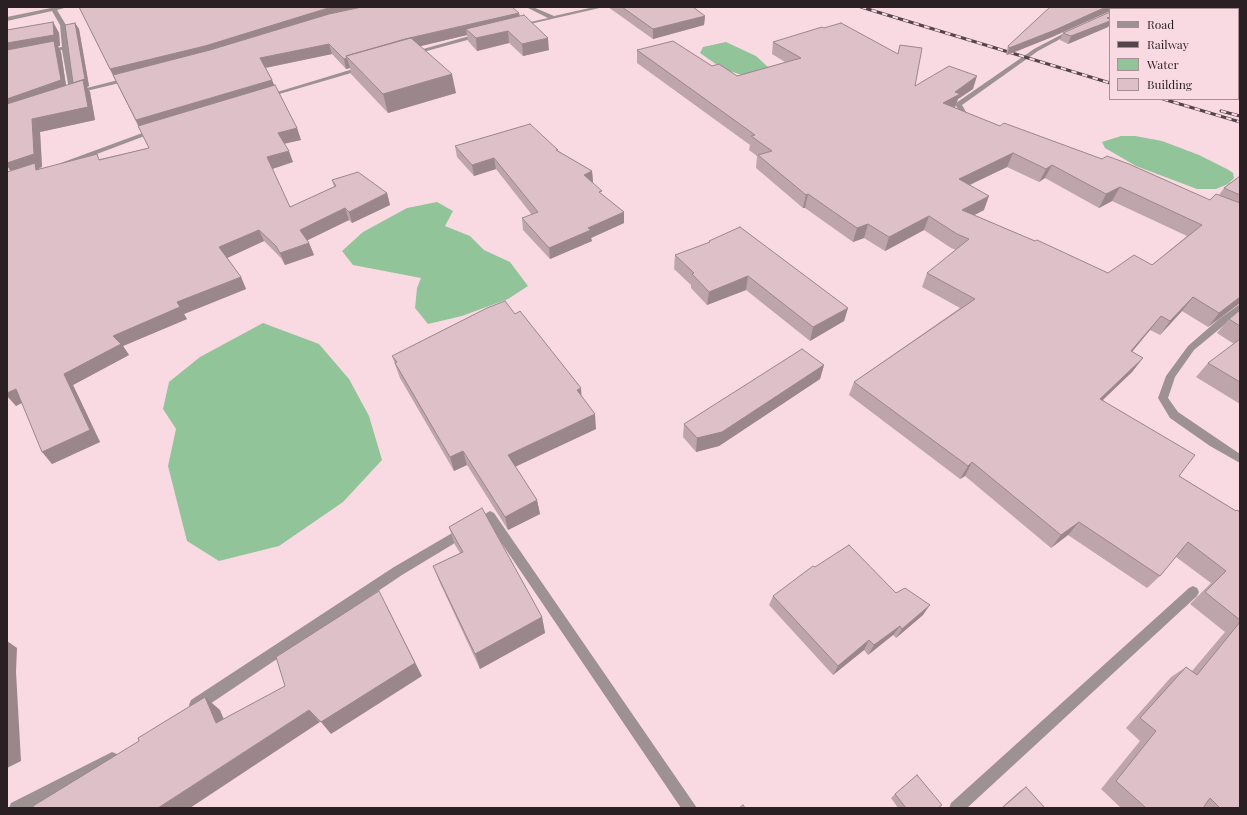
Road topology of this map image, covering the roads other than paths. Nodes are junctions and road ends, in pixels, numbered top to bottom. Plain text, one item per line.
1 (65, 7) edge
2 (529, 7) edge
3 (601, 7) edge
4 (54, 9) junction
5 (554, 18) junction
6 (7, 19) edge
7 (515, 27) edge
8 (1080, 28) edge
9 (485, 34) edge
10 (65, 48) junction
11 (36, 53) edge
12 (409, 54) edge
13 (371, 66) edge
14 (138, 77) edge
15 (72, 94) junction
16 (65, 96) edge
17 (258, 99) edge
18 (978, 123) edge
19 (159, 128) edge
20 (50, 168) edge
21 (1240, 307) edge
22 (1240, 459) edge
23 (1192, 592) dead end
24 (187, 711) edge
25 (122, 754) edge
26 (16, 808) edge
27 (690, 808) edge
28 (956, 808) edge

1 - 4 street
2 - 5 street
3 - 5 street
4 - 6 street
4 - 10 street
5 - 7 street
8 - 18 street
9 - 12 street
10 - 11 street
10 - 15 street
13 - 17 street
14 - 15 street
15 - 16 street
19 - 20 street
21 - 22 street
23 - 28 street
24 - 27 street
25 - 26 street

